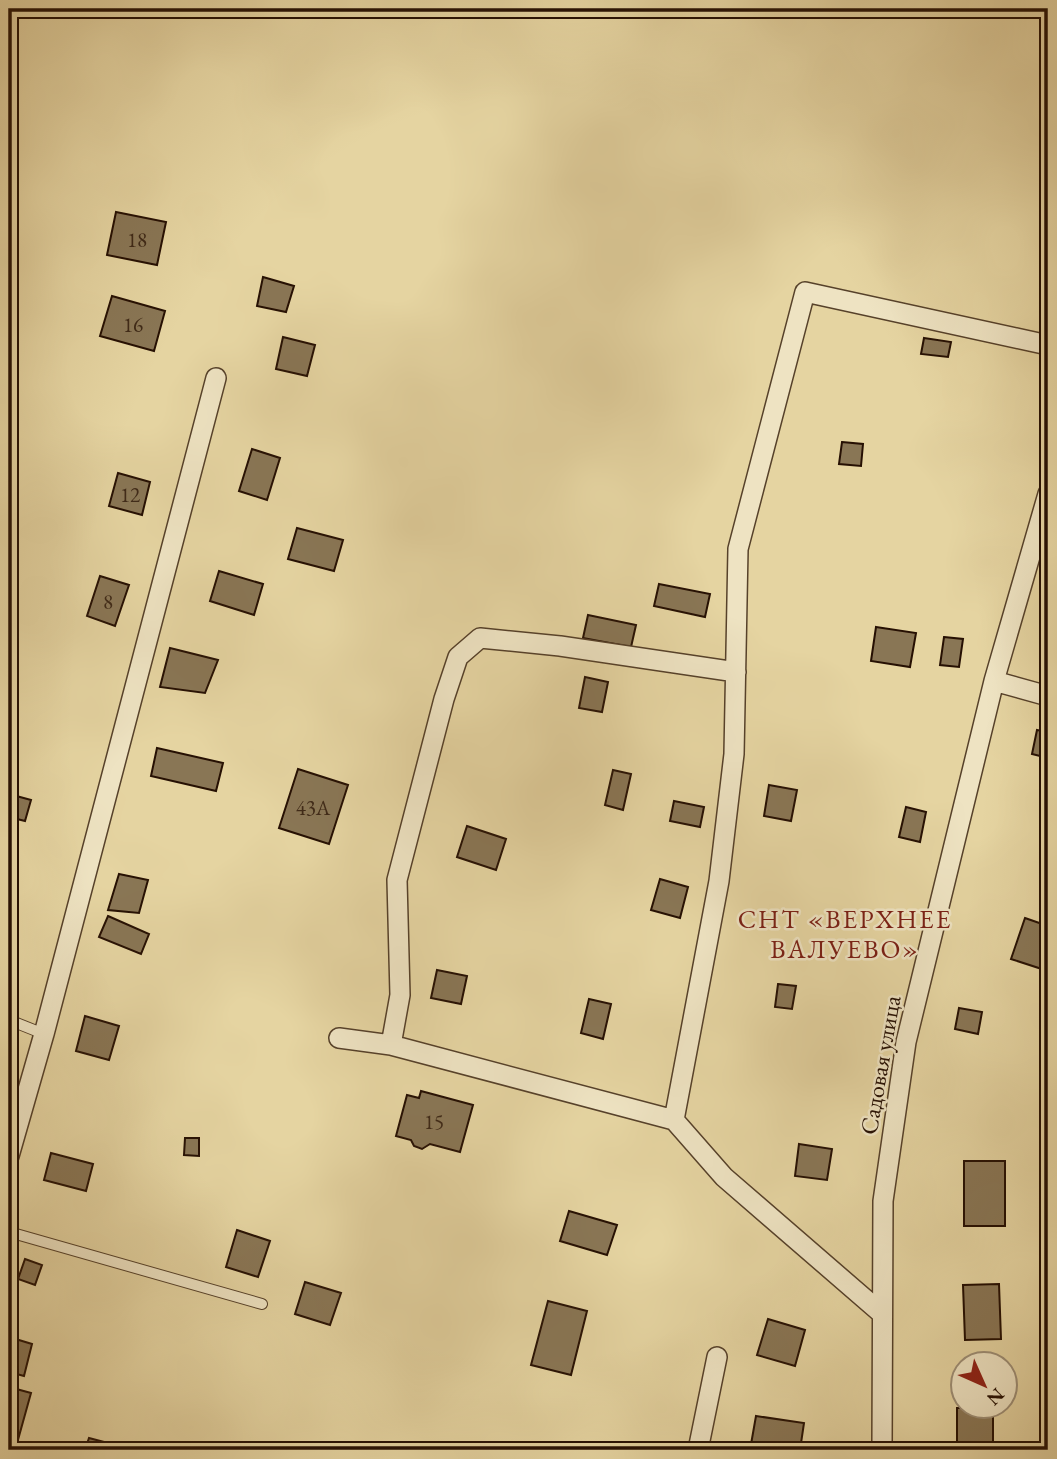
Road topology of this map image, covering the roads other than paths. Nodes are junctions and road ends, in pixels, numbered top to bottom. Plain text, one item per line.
1 (1048, 345) edge
2 (215, 378) dead end
3 (1048, 494) edge
4 (736, 672) junction
5 (994, 681) junction
6 (1048, 696) edge
7 (9, 1020) edge
8 (44, 1034) junction
9 (339, 1038) dead end
10 (391, 1045) junction
11 (674, 1119) junction
12 (9, 1156) edge
13 (9, 1232) edge
14 (262, 1304) dead end
15 (880, 1312) junction
16 (717, 1357) dead end
17 (698, 1450) edge
18 (882, 1450) edge

1 - 4 street
2 - 8 street
3 - 5 street, Садовая улица
4 - 10 street
4 - 11 street
5 - 6 street
5 - 15 street, Садовая улица
7 - 8 lane
8 - 12 street
9 - 10 street
10 - 11 street
11 - 15 street
13 - 14 lane
15 - 18 street, Садовая улица
16 - 17 street

